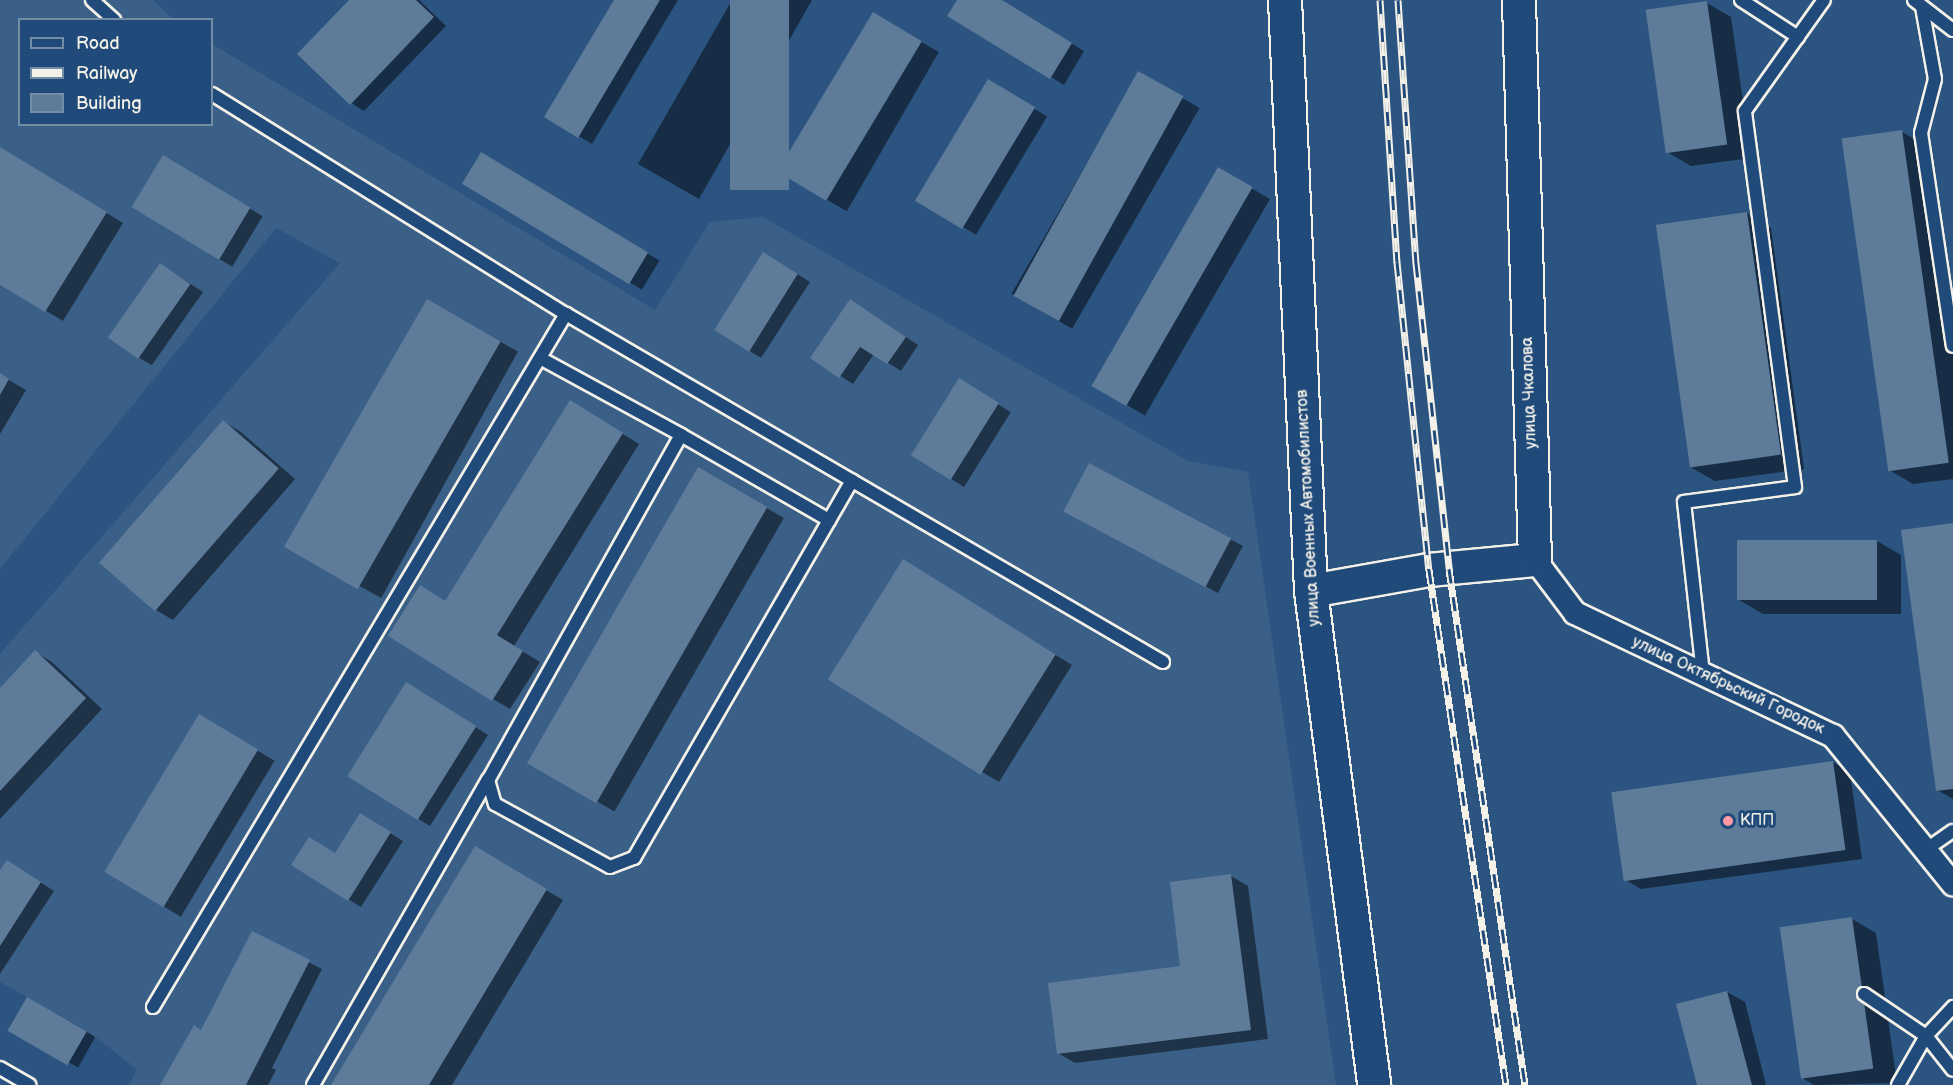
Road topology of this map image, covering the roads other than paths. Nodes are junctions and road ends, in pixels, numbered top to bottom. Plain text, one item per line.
1 (92, 0) edge
2 (1285, 0) edge
3 (1519, 0) edge
4 (1741, 0) edge
5 (1824, 0) edge
6 (1918, 4) edge
7 (112, 18) edge
8 (1953, 30) edge
9 (1798, 37) junction
10 (213, 95) edge
11 (566, 314) junction
12 (1953, 346) edge
13 (540, 358) junction
14 (681, 435) junction
15 (852, 480) junction
16 (829, 520) junction
17 (1535, 560) junction
18 (1311, 591) junction
19 (1163, 662) dead end
20 (1703, 674) junction
21 (488, 780) junction
22 (1953, 831) edge
23 (1924, 851) junction
24 (1953, 884) edge
25 (1864, 994) dead end
26 (153, 1007) dead end
27 (1953, 1007) edge
28 (1926, 1036) junction
29 (0, 1068) edge
30 (1953, 1070) edge
31 (29, 1085) edge
32 (313, 1085) edge
33 (1374, 1085) edge
34 (1898, 1085) edge

1 - 7 lane
2 - 18 street, улица Военных Автомобилистов
3 - 17 street, улица Чкалова
4 - 9 lane
5 - 9 lane
6 - 8 lane
6 - 12 lane
9 - 20 lane
10 - 11 lane
11 - 13 lane
11 - 15 lane
13 - 14 lane
13 - 26 lane
14 - 16 lane
14 - 21 lane
15 - 16 lane
15 - 19 lane
16 - 21 lane
17 - 18 street
17 - 20 street, улица Октябрьский Городок
18 - 33 street, улица Военных Автомобилистов
20 - 23 street, улица Октябрьский Городок
21 - 32 lane
22 - 23 lane
23 - 24 street, улица Октябрьский Городок
25 - 28 lane
27 - 28 lane
28 - 30 lane
28 - 34 lane
29 - 31 lane

